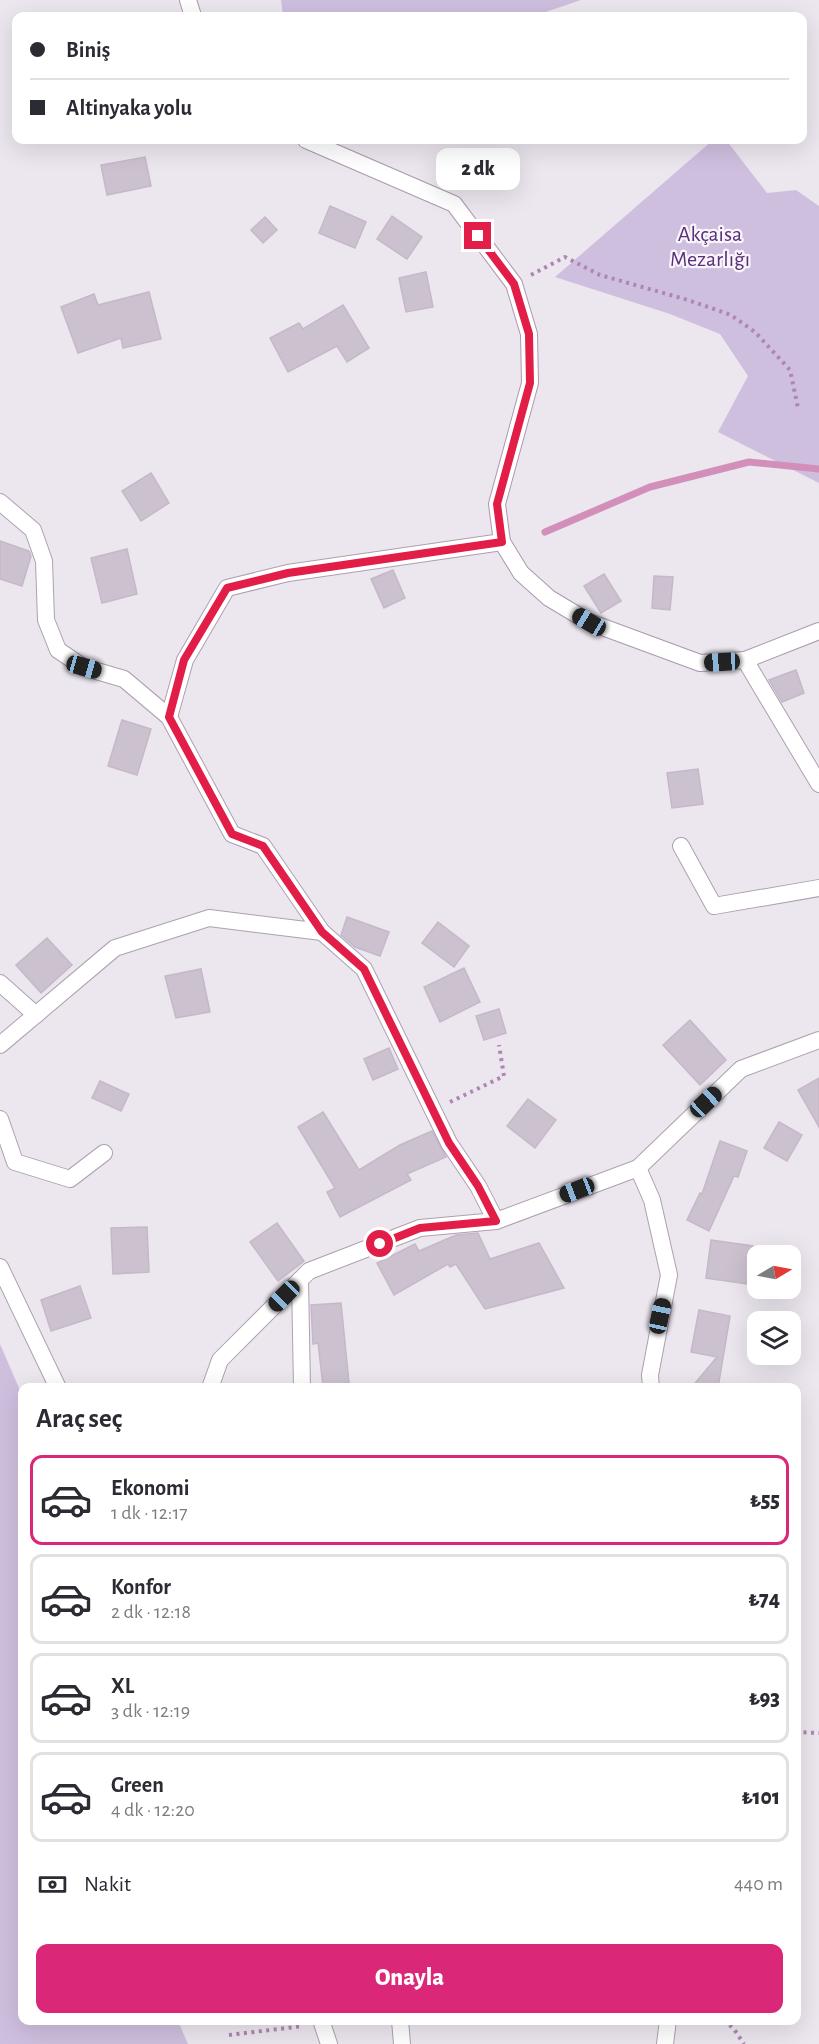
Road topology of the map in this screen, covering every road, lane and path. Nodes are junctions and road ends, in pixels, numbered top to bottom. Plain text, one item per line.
1 (315, 144) edge
2 (514, 284) junction
3 (798, 408) dead end
4 (0, 502) edge
5 (502, 542) junction
6 (819, 631) edge
7 (745, 660) junction
8 (169, 717) junction
9 (819, 784) edge
10 (681, 846) dead end
11 (819, 888) edge
12 (322, 932) junction
13 (0, 982) edge
14 (36, 1015) junction
15 (819, 1040) edge
16 (0, 1045) edge
17 (499, 1045) dead end
18 (433, 1110) junction
19 (0, 1119) edge
20 (104, 1153) dead end
21 (638, 1168) junction
22 (496, 1221) junction
23 (0, 1267) edge
24 (300, 1280) junction
25 (56, 1383) edge
26 (212, 1383) edge
27 (302, 1383) edge
28 (651, 1383) edge
29 (801, 1732) edge
30 (819, 1733) edge
31 (300, 2025) edge
32 (322, 2025) edge
33 (400, 2025) edge
34 (667, 2025) edge
35 (730, 2025) edge
36 (229, 2035) dead end
37 (329, 2044) edge
38 (402, 2044) edge
39 (665, 2044) edge
40 (744, 2044) edge

1 - 2 street
2 - 3 path
2 - 5 street
4 - 8 street
5 - 7 street
5 - 8 street
6 - 7 street
7 - 9 street
8 - 12 street
10 - 11 street
12 - 14 street
12 - 18 street
13 - 14 street
14 - 16 street
15 - 21 street
17 - 18 path
18 - 22 street
19 - 20 street
21 - 22 street
21 - 28 street
22 - 24 street
23 - 25 street
24 - 26 street
24 - 27 street
29 - 30 path
31 - 36 path
32 - 37 street
33 - 38 street
34 - 39 street
35 - 40 path

